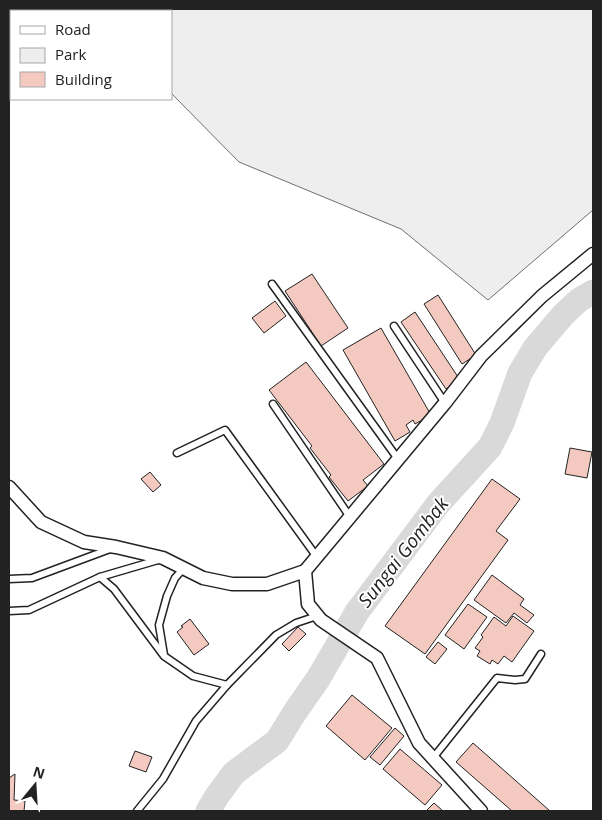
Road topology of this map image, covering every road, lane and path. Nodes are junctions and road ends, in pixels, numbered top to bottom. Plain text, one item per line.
1 (593, 254) edge
2 (272, 284) dead end
3 (394, 326) dead end
4 (445, 403) junction
5 (273, 404) dead end
6 (177, 453) dead end
7 (398, 459) junction
8 (9, 487) edge
9 (350, 517) junction
10 (116, 547) junction
11 (316, 557) junction
12 (162, 558) junction
13 (183, 569) junction
14 (305, 570) junction
15 (100, 577) junction
16 (9, 579) edge
17 (9, 611) edge
18 (319, 618) junction
19 (541, 654) dead end
20 (164, 656) junction
21 (227, 685) junction
22 (432, 758) junction
23 (137, 811) edge
24 (482, 811) edge

1 - 4 street
2 - 7 lane
3 - 4 lane
4 - 7 street
5 - 9 lane
6 - 11 lane
7 - 9 street
8 - 10 street
9 - 11 street
10 - 12 street
10 - 16 lane
11 - 14 street
12 - 13 street
12 - 15 lane
13 - 14 street
13 - 20 lane
14 - 18 street
15 - 17 lane
15 - 20 lane
18 - 21 lane
18 - 22 street
19 - 22 lane
20 - 21 lane
21 - 23 lane
22 - 24 street

